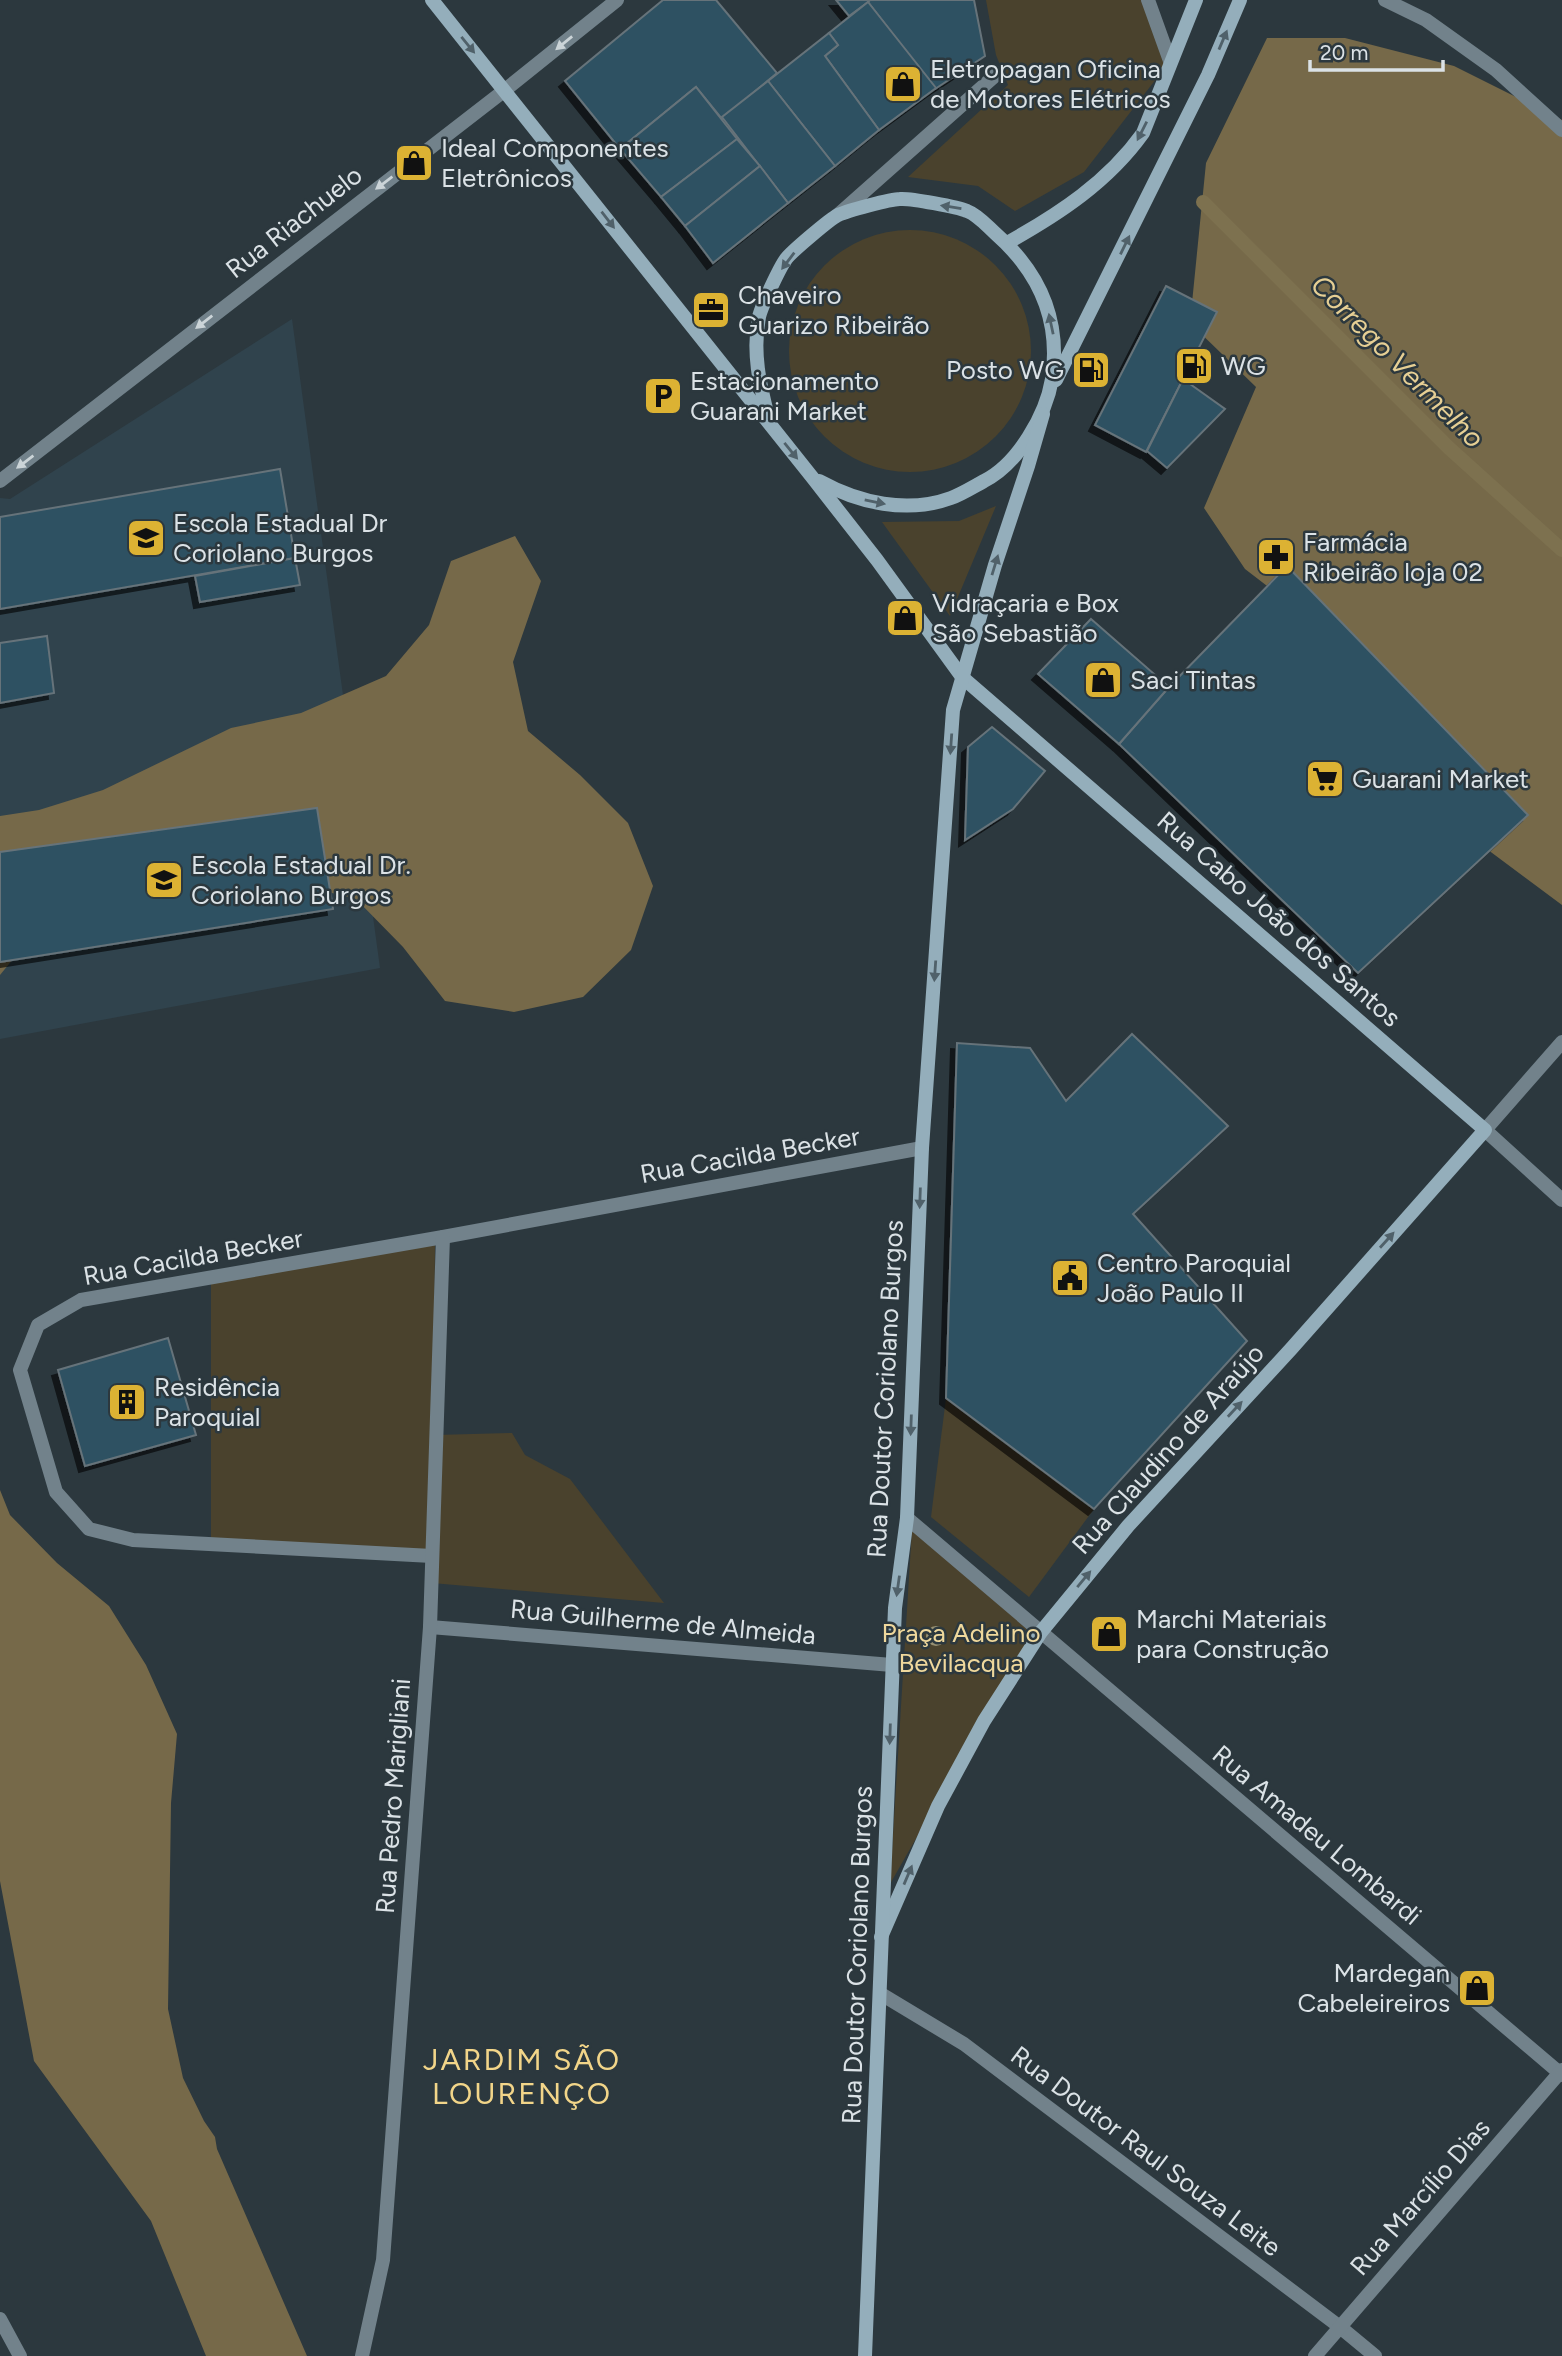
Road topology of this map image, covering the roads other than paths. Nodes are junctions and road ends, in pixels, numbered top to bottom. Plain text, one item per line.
1 (432, 0) edge
2 (617, 0) edge
3 (1148, 0) edge
4 (1196, 0) edge
5 (1240, 0) edge
6 (1385, 0) edge
7 (1170, 61) junction
8 (998, 73) dead end
9 (505, 90) junction
10 (1562, 130) edge
11 (838, 215) junction
12 (1007, 243) junction
13 (1050, 392) junction
14 (1042, 414) junction
15 (770, 425) junction
16 (812, 477) junction
17 (0, 481) edge
18 (962, 677) junction
19 (1562, 1042) edge
20 (1485, 1130) junction
21 (922, 1148) junction
22 (1562, 1200) edge
23 (443, 1237) junction
24 (907, 1518) junction
25 (432, 1556) junction
26 (430, 1627) junction
27 (1041, 1632) junction
28 (892, 1665) junction
29 (881, 1937) junction
30 (881, 1994) junction
31 (1561, 2073) edge
32 (0, 2319) edge
33 (1340, 2327) junction
34 (20, 2356) edge
35 (362, 2356) edge
36 (865, 2356) edge
37 (1315, 2356) edge
38 (1375, 2356) edge

1 -> 9 street, Rua Cabo João dos Santos
2 -> 9 street, Rua Riachuelo
3 - 7 street
4 - 7 street
13 -> 5 street
6 - 10 street
7 -> 12 street
8 - 11 street
9 -> 15 street, Rua Cabo João dos Santos
9 -> 17 street, Rua Riachuelo
12 -> 11 street
11 -> 15 street
13 -> 12 street
13 - 14 street
16 -> 14 street
18 -> 14 street, Rua Doutor Coriolano Burgos
15 -> 16 street, Rua Cabo João dos Santos
16 - 18 street, Rua Cabo João dos Santos
18 - 20 street, Rua Cabo João dos Santos
18 -> 21 street, Rua Doutor Coriolano Burgos
19 - 20 street, Rua Claudino de Araújo
20 - 22 street, Rua Cabo João dos Santos
27 -> 20 street, Rua Claudino de Araújo
21 - 23 street, Rua Cacilda Becker
21 -> 24 street, Rua Doutor Coriolano Burgos
23 - 25 street, Rua Pedro Marigliani
23 - 25 street, Rua Cacilda Becker
24 - 27 street
24 -> 28 street, Rua Doutor Coriolano Burgos
25 - 26 street, Rua Pedro Marigliani
26 - 28 street, Rua Guilherme de Almeida
26 - 35 street, Rua Pedro Marigliani
29 -> 27 street, Rua Claudino de Araújo
27 - 31 street, Rua Amadeu Lombardi
28 -> 29 street, Rua Doutor Coriolano Burgos
29 - 30 street, Rua Doutor Coriolano Burgos
30 - 33 street, Rua Doutor Raul Souza Leite
30 - 36 street, Rua Doutor Coriolano Burgos
31 - 33 street, Rua Marcílio Dias
32 - 34 street
33 - 37 street, Rua Marcílio Dias
33 - 38 street, Rua Doutor Raul Souza Leite

